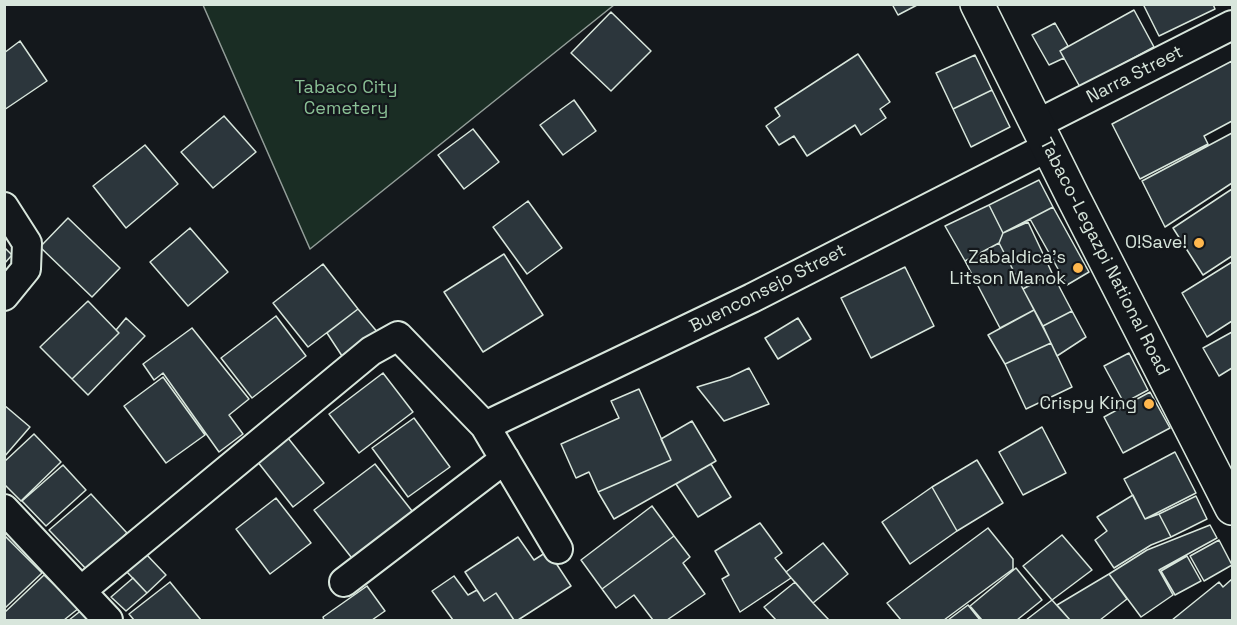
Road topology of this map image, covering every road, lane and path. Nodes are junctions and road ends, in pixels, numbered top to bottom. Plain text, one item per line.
1 (977, 4) edge
2 (1226, 4) edge
3 (1233, 16) edge
4 (1233, 25) edge
5 (1042, 135) junction
6 (4, 207) edge
7 (4, 296) edge
8 (485, 426) junction
9 (505, 459) junction
10 (1233, 508) edge
11 (4, 509) edge
12 (558, 549) dead end
13 (344, 582) dead end
14 (82, 590) junction
15 (108, 621) edge

1 - 5 main road, Tabaco-Legazpi National Road
2 - 3 street
4 - 5 street, Narra Street
5 - 8 street, Buenconsejo Street
5 - 10 main road, Tabaco-Legazpi National Road
6 - 7 street
8 - 9 street
8 - 14 street
9 - 12 street
9 - 13 street
11 - 14 street
14 - 15 street

